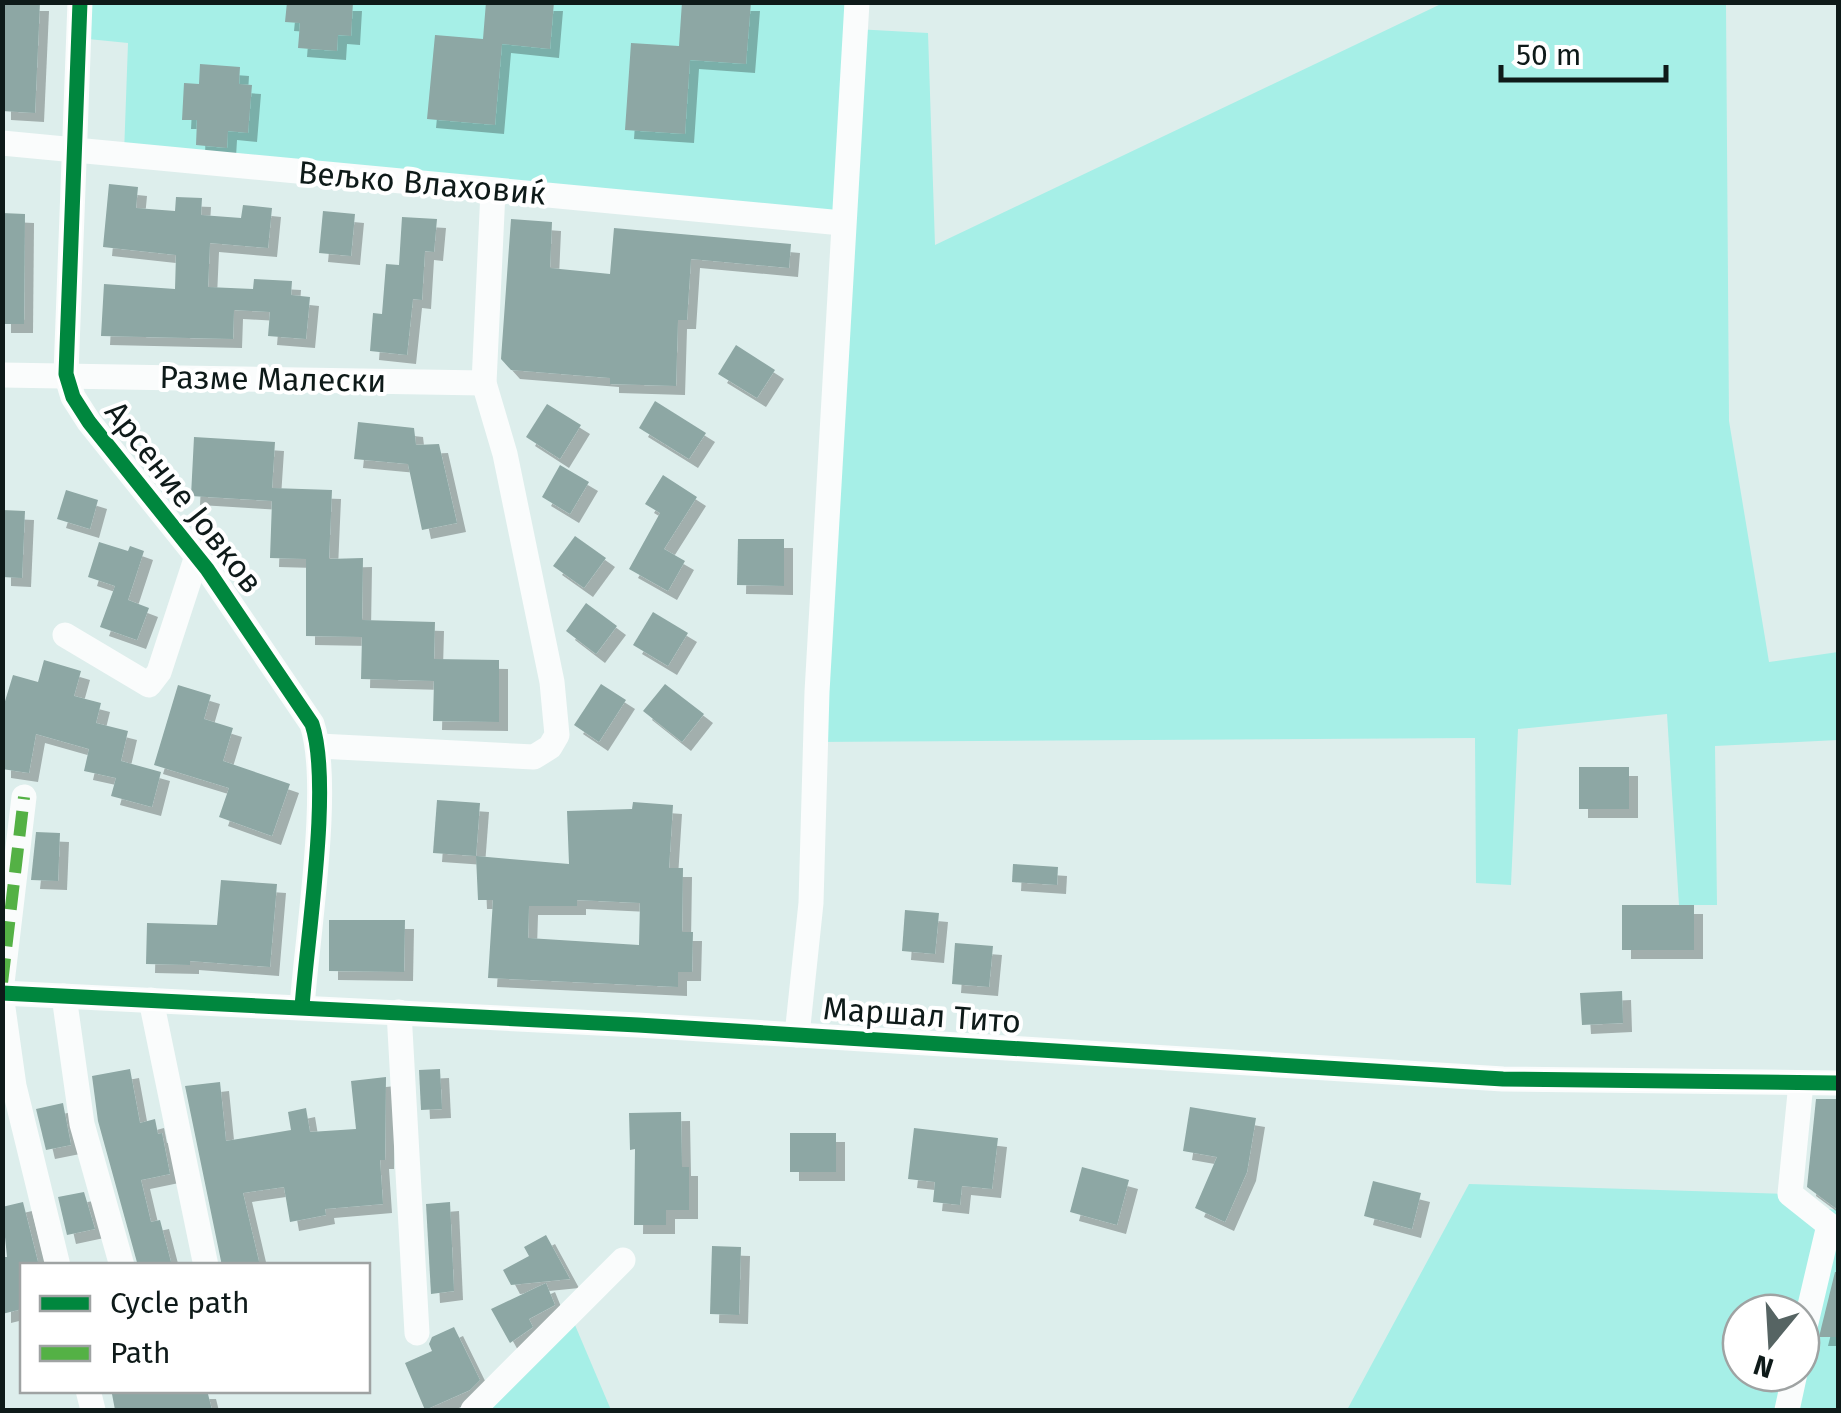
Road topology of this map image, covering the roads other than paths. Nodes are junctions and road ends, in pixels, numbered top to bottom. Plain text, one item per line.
1 (80, 2) edge
2 (857, 2) edge
3 (2, 144) edge
4 (74, 150) junction
5 (493, 191) junction
6 (842, 223) junction
7 (2, 374) edge
8 (66, 374) junction
9 (484, 384) junction
10 (197, 556) junction
11 (65, 635) dead end
12 (319, 746) junction
13 (24, 797) dead end
14 (2, 983) edge
15 (2, 993) edge
16 (64, 996) junction
17 (151, 1000) junction
18 (2, 1001) edge
19 (302, 1007) junction
20 (398, 1012) junction
21 (797, 1035) junction
22 (1801, 1083) junction
23 (1838, 1083) edge
24 (623, 1260) dead end
25 (57, 1263) edge
26 (121, 1263) edge
27 (205, 1263) edge
28 (1813, 1293) edge
29 (417, 1334) dead end
30 (472, 1410) edge

1 - 4 street, Арсение Јовков
2 - 6 street
3 - 4 street, Вељко Влаховиќ
4 - 5 street, Вељко Влаховиќ
4 - 8 street, Арсение Јовков
5 - 6 street, Вељко Влаховиќ
5 - 9 street
6 - 21 street
7 - 8 street, Разме Малески
8 - 9 street, Разме Малески
8 - 10 street, Арсение Јовков
9 - 12 street
10 - 11 street
10 - 12 street, Арсение Јовков
12 - 19 street, Арсение Јовков
13 - 14 street
15 - 16 street, Маршал Тито
16 - 17 street, Маршал Тито
16 - 26 street
17 - 19 street, Маршал Тито
17 - 27 street
18 - 25 street
19 - 20 street, Маршал Тито
20 - 21 street, Маршал Тито
20 - 29 street
21 - 22 street, Маршал Тито
22 - 23 street, Маршал Тито
22 - 28 street
24 - 30 street

